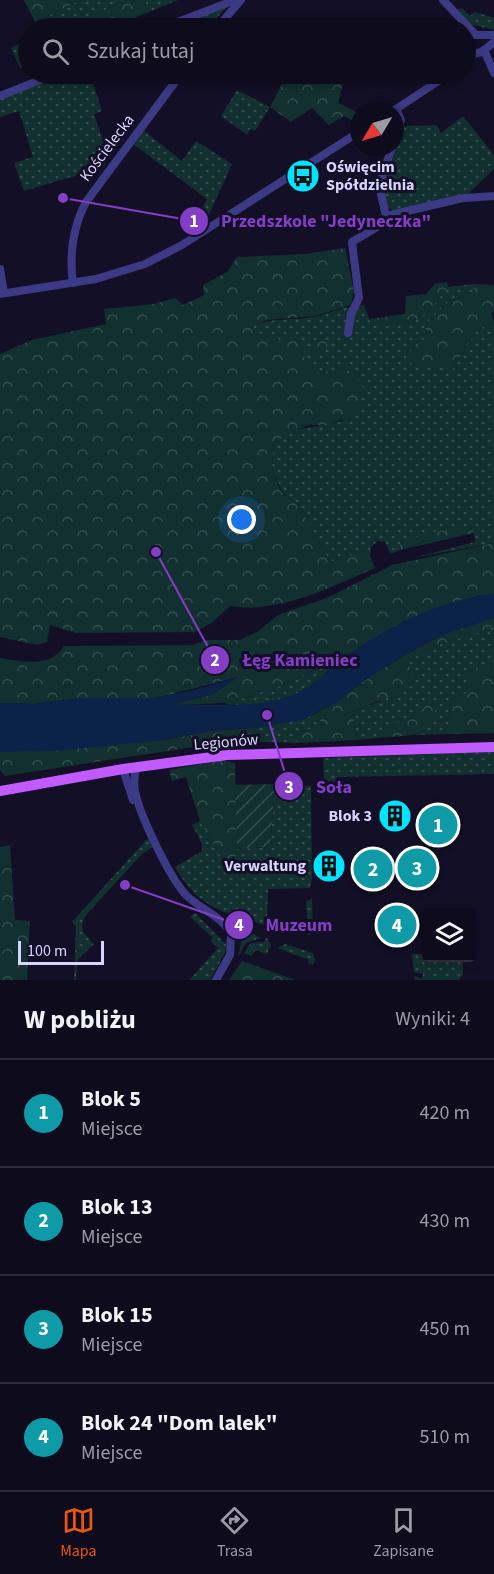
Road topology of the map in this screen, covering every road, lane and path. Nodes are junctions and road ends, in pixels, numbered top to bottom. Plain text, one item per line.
1 (235, 0) edge
2 (241, 0) edge
3 (443, 0) edge
4 (454, 14) junction
5 (188, 18) edge
6 (226, 18) edge
7 (456, 18) edge
8 (459, 18) edge
9 (476, 32) edge
10 (479, 35) junction
11 (494, 35) edge
12 (476, 43) edge
13 (476, 43) edge
14 (476, 50) edge
15 (493, 71) edge
16 (30, 84) edge
17 (174, 84) edge
18 (433, 84) edge
19 (0, 96) edge
20 (404, 103) edge
21 (350, 138) edge
22 (389, 156) edge
23 (494, 196) edge
24 (386, 216) junction
25 (0, 269) edge
26 (73, 283) junction
27 (2, 294) edge
28 (348, 333) dead end
29 (494, 747) edge
30 (136, 767) junction
31 (123, 769) junction
32 (0, 791) edge
33 (151, 832) junction
34 (216, 980) edge

1 - 5 street
2 - 6 street
3 - 4 street
4 - 7 street
4 - 8 street
9 - 10 street
10 - 11 street
10 - 12 street
10 - 13 street
14 - 15 street
16 - 19 street
17 - 26 street, Kościelecka
18 - 20 street
21 - 26 street
22 - 24 street
23 - 24 street
24 - 28 street
25 - 27 street
26 - 27 street
29 - 30 main road, Legionów
30 - 31 main road, Legionów
30 - 33 street
31 - 32 main road, Legionów
31 - 33 street
33 - 34 street

